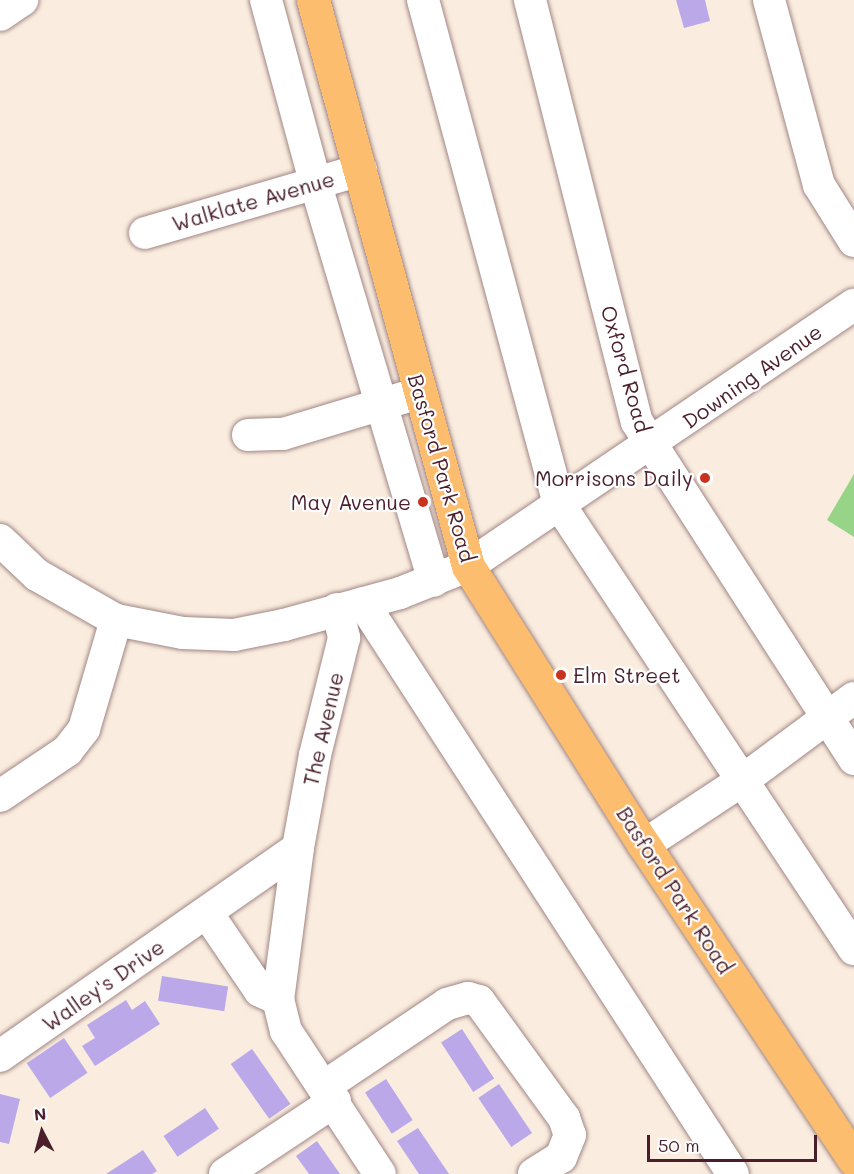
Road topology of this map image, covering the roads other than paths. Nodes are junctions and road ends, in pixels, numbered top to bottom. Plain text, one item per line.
1 (22, 0) edge
2 (266, 0) edge
3 (313, 0) edge
4 (423, 0) edge
5 (530, 0) edge
6 (769, 0) edge
7 (0, 15) edge
8 (361, 170) junction
9 (315, 182) junction
10 (145, 233) dead end
11 (854, 241) edge
12 (854, 305) edge
13 (419, 393) junction
14 (380, 406) junction
15 (248, 435) dead end
16 (650, 446) junction
17 (559, 504) junction
18 (0, 540) edge
19 (468, 566) junction
20 (434, 581) junction
21 (350, 606) junction
22 (117, 621) junction
23 (854, 698) edge
24 (827, 718) junction
25 (854, 759) edge
26 (743, 780) junction
27 (0, 796) edge
28 (644, 845) junction
29 (298, 848) junction
30 (207, 913) junction
31 (854, 949) edge
32 (278, 999) junction
33 (0, 1056) edge
34 (330, 1093) junction
35 (854, 1160) edge
36 (225, 1174) edge
37 (380, 1174) edge
38 (534, 1174) edge
39 (733, 1174) edge

1 - 7 street
2 - 9 street, Basford Park Road
3 - 8 main road, Basford Park Road
4 - 17 street
5 - 16 street, Oxford Road
6 - 11 street
8 - 9 street, Walklate Avenue
8 - 13 main road, Basford Park Road
9 - 10 street, Walklate Avenue
9 - 14 street, Basford Park Road
12 - 16 street, Downing Avenue
13 - 14 street
13 - 19 main road, Basford Park Road
14 - 15 street
14 - 20 street, Basford Park Road
16 - 17 street, Downing Avenue
16 - 24 street, Oxford Road
17 - 19 street, Downing Avenue
17 - 26 street
18 - 22 street
19 - 20 street
19 - 28 main road, Basford Park Road
20 - 21 street
21 - 22 street
21 - 29 street, The Avenue
21 - 39 street
22 - 27 street
23 - 24 street
24 - 25 street, Oxford Road
24 - 26 street
26 - 28 street
26 - 31 street
28 - 35 main road, Basford Park Road
29 - 30 street
29 - 32 street, The Avenue
30 - 32 street
30 - 33 street, Walley's Drive
32 - 34 street, The Avenue
34 - 36 street
34 - 37 street, The Avenue
34 - 38 street

